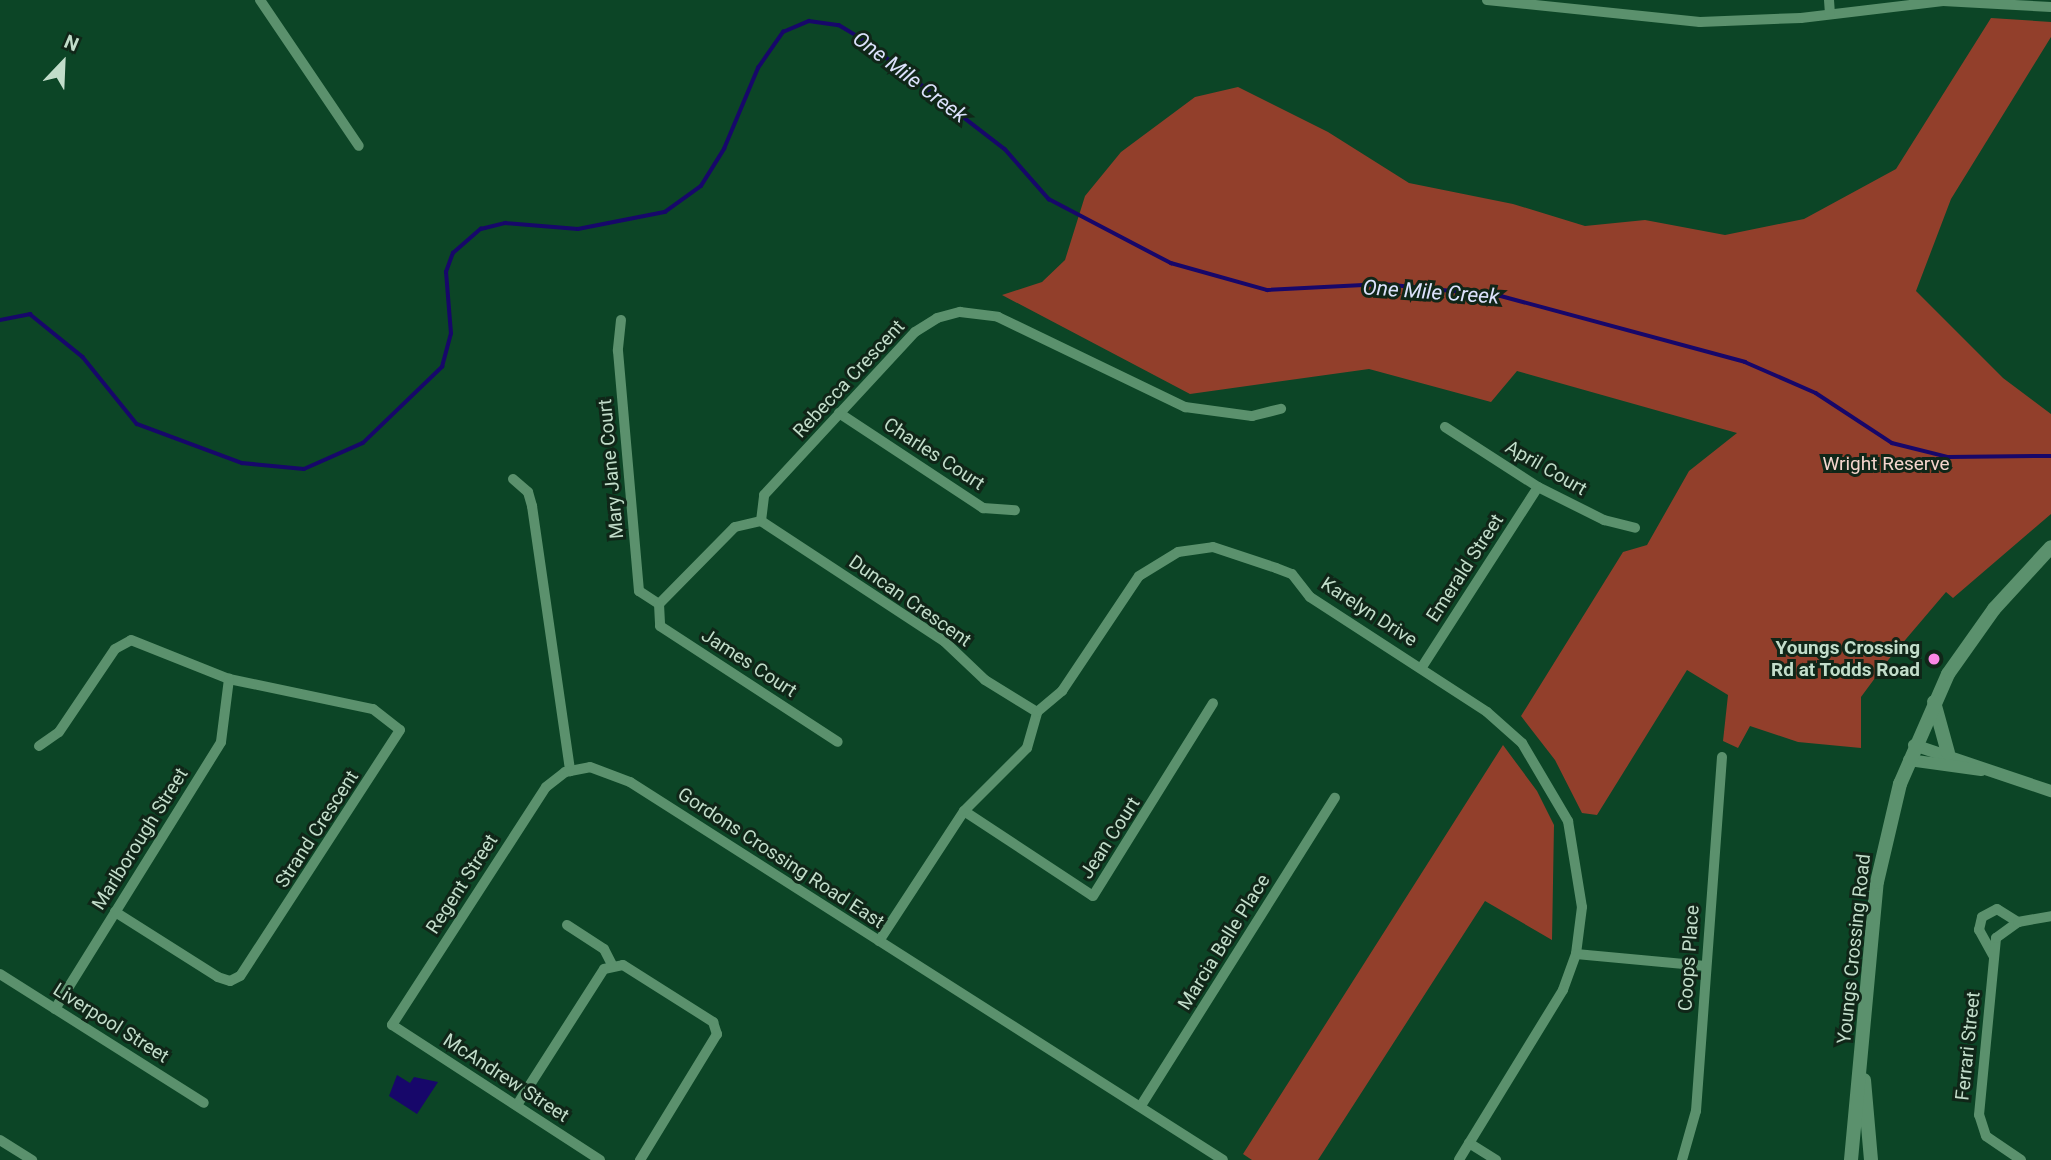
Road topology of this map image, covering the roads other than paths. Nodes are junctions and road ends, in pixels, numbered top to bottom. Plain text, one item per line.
1 (260, 0) edge
2 (1487, 0) edge
3 (1829, 0) edge
4 (2051, 7) edge
5 (1830, 15) junction
6 (359, 146) dead end
7 (621, 320) dead end
8 (1281, 409) dead end
9 (839, 413) junction
10 (1444, 427) dead end
11 (513, 479) dead end
12 (1538, 488) junction
13 (1015, 510) dead end
14 (761, 520) junction
15 (1635, 528) dead end
16 (2051, 547) edge
17 (659, 604) junction
18 (1422, 667) junction
19 (229, 679) junction
20 (1934, 702) junction
21 (1213, 703) dead end
22 (1037, 712) junction
23 (838, 742) dead end
24 (39, 746) dead end
25 (1912, 753) junction
26 (1948, 754) junction
27 (1722, 757) dead end
28 (570, 771) junction
29 (1988, 771) junction
30 (2051, 791) edge
31 (1335, 798) dead end
32 (964, 811) junction
33 (115, 912) junction
34 (2051, 916) edge
35 (2018, 922) junction
36 (567, 925) dead end
37 (879, 941) junction
38 (1576, 954) junction
39 (1994, 959) junction
40 (612, 965) junction
41 (1705, 966) junction
42 (0, 974) edge
43 (55, 1009) junction
44 (392, 1026) joint
45 (1862, 1068) junction
46 (204, 1103) dead end
47 (1142, 1104) junction
48 (517, 1105) junction
49 (0, 1140) edge
50 (1469, 1143) junction
51 (32, 1160) edge
52 (600, 1160) edge
53 (640, 1160) edge
54 (1223, 1160) edge
55 (1459, 1160) edge
56 (1496, 1160) edge
57 (1682, 1160) edge
58 (1851, 1160) edge
59 (1858, 1160) edge
60 (1865, 1160) edge
61 (1871, 1160) edge
62 (2021, 1160) edge

1 - 6 street
2 - 5 street
3 - 5 street
4 - 5 street
7 - 17 street, Mary Jane Court
8 - 9 street, Rebecca Crescent
9 - 13 street, Charles Court
9 - 14 street, Rebecca Crescent
10 - 12 street, April Court
11 - 28 street
12 - 15 street, April Court
12 - 18 street, Emerald Street
14 - 17 street
14 - 22 street, Duncan Crescent
16 - 20 main road, Youngs Crossing Road
17 - 23 street, James Court
18 - 22 street, Karelyn Drive
18 - 38 street, Karelyn Drive
19 - 24 street
19 - 33 street, Marlborough Street
19 - 33 street, Strand Crescent
20 - 25 main road, Youngs Crossing Road
20 - 26 main road
21 - 32 street, Jean Court
22 - 32 street
25 - 26 street
25 - 29 street
25 - 45 main road, Youngs Crossing Road
26 - 29 street
27 - 41 street, Coops Place
28 - 37 street, Gordons Crossing Road East
28 - 44 street, Regent Street
29 - 30 street
31 - 47 street, Marcia Belle Place
32 - 37 street
33 - 43 street, Marlborough Street
34 - 35 street
35 - 39 street, Ferrari Street
35 - 39 street
36 - 40 street
37 - 47 street, Gordons Crossing Road East
38 - 41 street
38 - 50 street, Karelyn Drive
39 - 62 street, Ferrari Street
40 - 48 street
40 - 53 street
41 - 57 street, Coops Place
42 - 43 street, Liverpool Street
43 - 46 street, Liverpool Street
44 - 48 street, McAndrew Street
45 - 58 main road, Youngs Crossing Road
45 - 61 main road, Youngs Crossing Road
47 - 54 street, Gordons Crossing Road East
48 - 52 street, McAndrew Street
49 - 51 street
50 - 55 street, Karelyn Drive
50 - 56 street
59 - 60 main road

